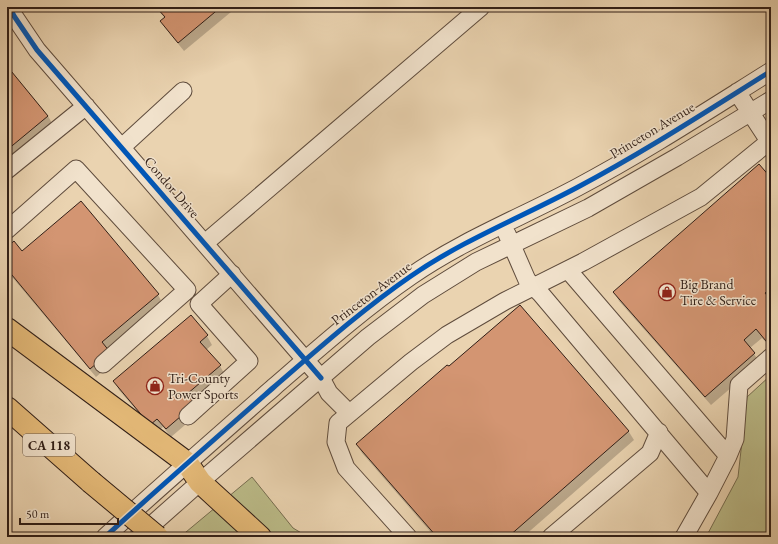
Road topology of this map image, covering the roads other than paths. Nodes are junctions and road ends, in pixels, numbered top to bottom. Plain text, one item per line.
1 (10, 7) edge
2 (481, 7) edge
3 (771, 71) edge
4 (183, 91) dead end
5 (737, 92) junction
6 (771, 100) edge
7 (86, 106) junction
8 (750, 112) junction
9 (770, 142) edge
10 (122, 147) junction
11 (7, 170) edge
12 (503, 224) junction
13 (7, 230) edge
14 (205, 243) junction
15 (513, 244) junction
16 (568, 270) junction
17 (232, 274) junction
18 (534, 287) junction
19 (187, 290) junction
20 (199, 304) junction
21 (7, 329) edge
22 (771, 357) edge
23 (306, 360) junction
24 (103, 364) dead end
25 (321, 378) junction
26 (7, 408) edge
27 (349, 414) junction
28 (188, 416) dead end
29 (659, 432) junction
30 (728, 456) junction
31 (187, 463) junction
32 (200, 482) junction
33 (710, 493) junction
34 (105, 537) edge
35 (138, 537) edge
36 (157, 537) edge
37 (260, 537) edge
38 (408, 537) edge
39 (551, 537) edge
40 (684, 537) edge

1 - 7 street, Condor Drive
2 - 14 street
3 - 5 street, Princeton Avenue
4 - 10 street
5 - 8 street
5 - 12 street, Princeton Avenue
6 - 8 street
7 - 10 street, Condor Drive
7 - 11 street
8 - 9 street
8 - 15 street
9 - 16 street
10 - 14 street, Condor Drive
12 - 15 street
12 - 23 street, Princeton Avenue
13 - 19 street
14 - 17 street, Condor Drive
15 - 18 street
15 - 25 street
16 - 18 street
16 - 30 street
17 - 20 street
17 - 23 street, Condor Drive
18 - 27 street
18 - 29 street
19 - 20 street
19 - 24 street
20 - 28 street
21 - 31 highway
22 - 30 street
23 - 25 street, Condor Drive
23 - 31 street, Princeton Avenue
25 - 27 street, Condor Drive
25 - 32 street
26 - 36 highway, CA 118, bridge
27 - 38 street
29 - 33 street
29 - 39 street
30 - 33 street
31 - 32 highway
31 - 34 street, Princeton Avenue
32 - 35 street
32 - 37 highway
33 - 40 street

